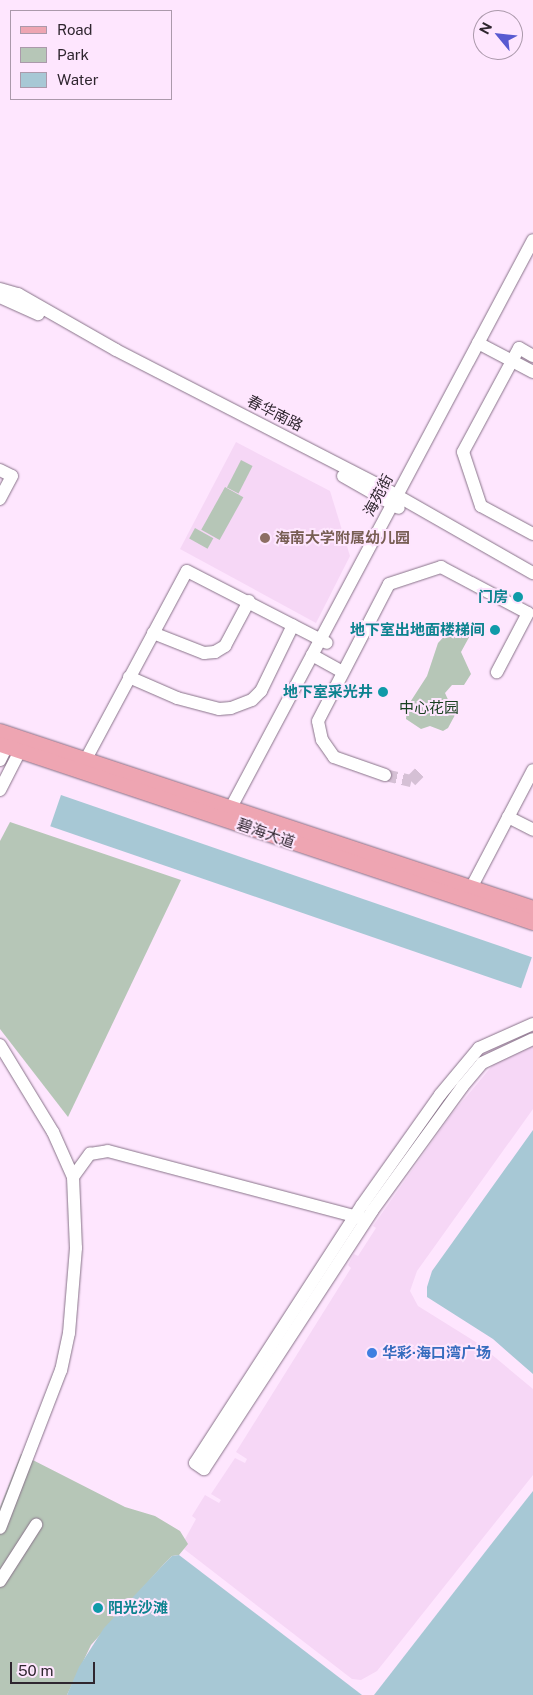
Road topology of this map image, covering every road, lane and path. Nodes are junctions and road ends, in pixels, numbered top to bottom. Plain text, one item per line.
1 (533, 240) edge
2 (533, 255) edge
3 (0, 289) edge
4 (0, 297) edge
5 (481, 345) junction
6 (533, 356) edge
7 (512, 361) junction
8 (533, 372) edge
9 (0, 470) edge
10 (8, 480) edge
11 (0, 499) edge
12 (397, 502) junction
13 (0, 508) edge
14 (533, 534) edge
15 (533, 573) edge
16 (533, 580) edge
17 (249, 601) junction
18 (531, 608) edge
19 (293, 625) junction
20 (152, 633) junction
21 (324, 641) junction
22 (315, 657) junction
23 (341, 671) junction
24 (497, 672) dead end
25 (129, 678) junction
26 (9, 744) edge
27 (325, 745) junction
28 (86, 759) junction
29 (366, 759) dead end
30 (533, 770) edge
31 (386, 775) tunnel mouth
32 (0, 790) edge
33 (231, 814) junction
34 (508, 817) junction
35 (533, 830) edge
36 (472, 888) junction
37 (533, 908) edge
38 (533, 922) edge
39 (533, 1024) edge
40 (533, 1040) edge
41 (0, 1045) edge
42 (73, 1177) junction
43 (359, 1220) junction
44 (36, 1525) dead end
45 (0, 1528) edge
46 (4, 1566) edge
47 (0, 1581) edge

1 - 5 street, 海苑街
2 - 5 street, 海苑街
3 - 12 street, 春华南路
4 - 12 street, 春华南路
5 - 7 street
5 - 12 street, 海苑街
6 - 7 street
7 - 8 street
7 - 14 street
9 - 10 street
10 - 11 street
10 - 13 street
12 - 15 street, 春华南路
12 - 16 street, 春华南路
12 - 21 street, 海苑街
17 - 19 street
17 - 20 street
17 - 20 street
18 - 23 street
18 - 24 street
19 - 21 street
19 - 25 street
20 - 25 street
21 - 22 street, 海苑街
22 - 23 street
22 - 33 street, 海苑街
23 - 27 street
25 - 28 street
26 - 28 main road, 碧海大道
26 - 32 street
26 - 33 main road, 碧海大道
27 - 29 street
27 - 31 street
28 - 33 main road, 碧海大道
30 - 34 street
33 - 36 main road, 碧海大道
33 - 38 main road, 碧海大道
34 - 35 street
34 - 36 street
36 - 37 main road, 碧海大道
39 - 43 street
40 - 43 street
41 - 42 street
42 - 43 street
42 - 45 street
43 - 43 street
44 - 46 street
46 - 47 street

